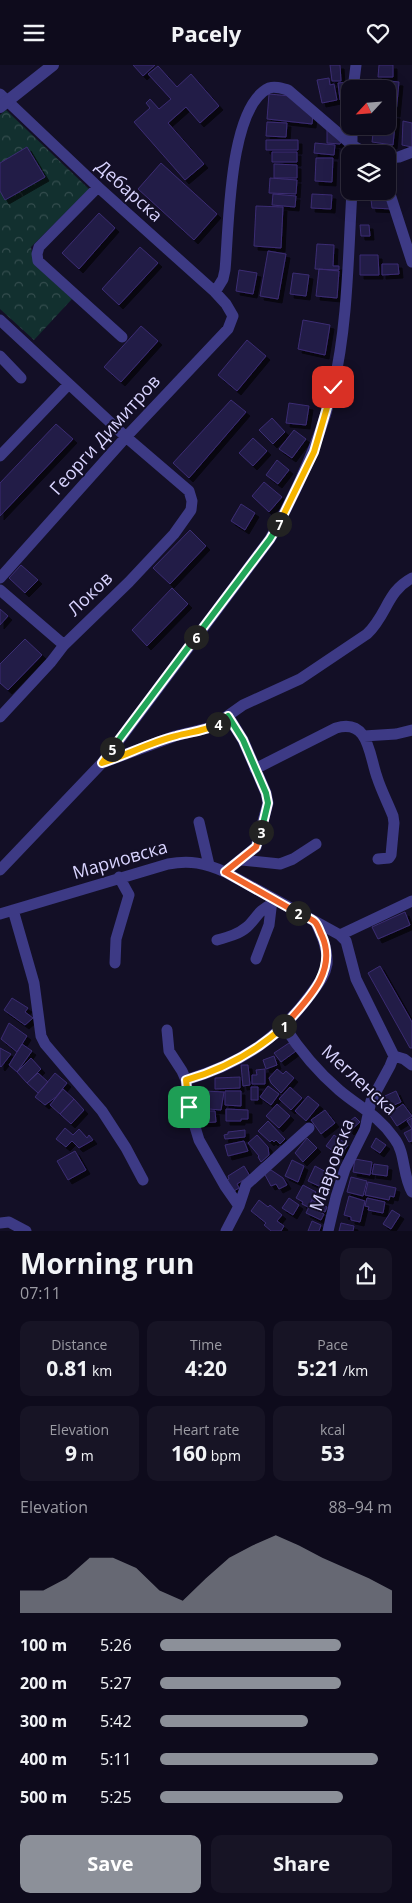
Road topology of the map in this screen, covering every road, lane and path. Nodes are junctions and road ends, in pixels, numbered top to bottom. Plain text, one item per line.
1 (53, 65) edge
2 (356, 65) edge
3 (354, 80) edge
4 (2, 101) edge
5 (348, 145) edge
6 (412, 152) edge
7 (396, 157) edge
8 (98, 187) junction
9 (351, 200) edge
10 (392, 200) edge
11 (412, 262) edge
12 (214, 292) junction
13 (233, 316) joint
14 (0, 320) edge
15 (122, 337) dead end
16 (0, 356) edge
17 (21, 378) dead end
18 (68, 385) junction
19 (126, 437) junction
20 (0, 456) edge
21 (0, 578) edge
22 (412, 578) edge
23 (0, 590) edge
24 (64, 645) junction
25 (228, 716) junction
26 (0, 717) edge
27 (412, 730) edge
28 (364, 736) junction
29 (102, 763) junction
30 (255, 769) junction
31 (200, 822) dead end
32 (316, 845) dead end
33 (378, 859) dead end
34 (242, 860) junction
35 (209, 865) junction
36 (0, 870) edge
37 (225, 872) junction
38 (119, 877) junction
39 (272, 901) junction
40 (412, 901) edge
41 (13, 910) junction
42 (0, 914) edge
43 (316, 923) junction
44 (340, 935) junction
45 (217, 940) dead end
46 (256, 959) dead end
47 (115, 963) dead end
48 (284, 1026) junction
49 (167, 1030) dead end
50 (394, 1056) junction
51 (412, 1065) edge
52 (186, 1080) junction
53 (369, 1111) junction
54 (309, 1128) dead end
55 (143, 1180) dead end
56 (412, 1192) edge
57 (239, 1206) junction
58 (0, 1223) edge
59 (26, 1231) edge
60 (226, 1231) edge
61 (328, 1231) edge

1 - 4 street
2 - 3 street
4 - 8 street, Дебарска
5 - 12 street
6 - 7 street
8 - 12 street, Дебарска
8 - 15 street
9 - 29 street
10 - 11 street
12 - 13 street, Дебарска
13 - 19 street, Георги Димитров
14 - 18 street
16 - 17 street
18 - 19 street
18 - 20 street
19 - 21 street, Георги Димитров
19 - 24 street, Локов
22 - 25 street
23 - 24 street
24 - 26 street, Локов
25 - 29 street
25 - 30 street
27 - 28 street
28 - 30 street
28 - 33 street
29 - 36 street
30 - 34 street
31 - 35 street
32 - 34 street
34 - 37 street
35 - 37 street, Мариовска
35 - 38 street, Мариовска
37 - 39 street, Мариовска
38 - 41 street, Мариовска
38 - 47 street
39 - 43 street, Мариовска
39 - 45 street
39 - 46 street
40 - 44 street
41 - 42 street, Мариовска
41 - 55 street
43 - 44 street, Мариовска
43 - 48 street
44 - 50 street
48 - 52 street
48 - 53 street, Мегленска
49 - 52 street
50 - 51 street
50 - 53 street
52 - 57 street
53 - 56 street, Мегленска
53 - 61 street, Мавровска
54 - 57 street
57 - 60 street
58 - 59 street

